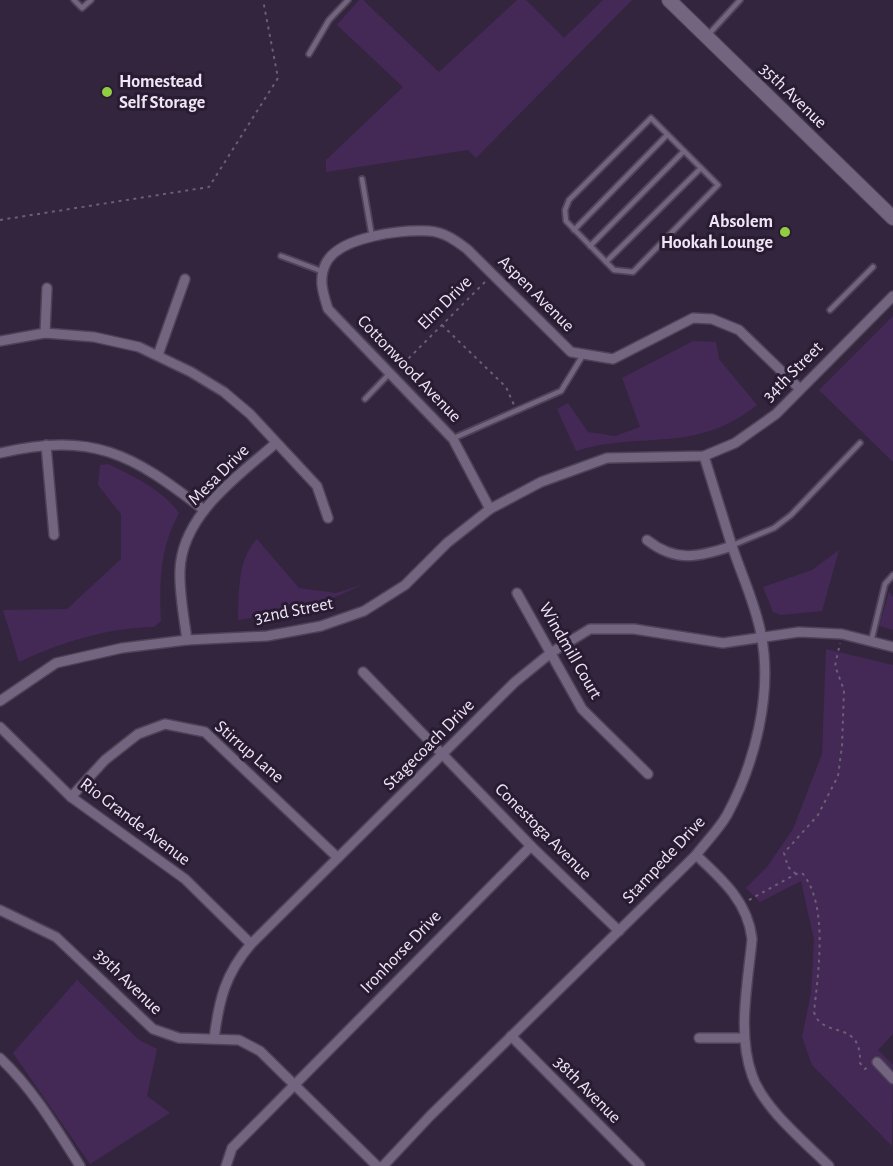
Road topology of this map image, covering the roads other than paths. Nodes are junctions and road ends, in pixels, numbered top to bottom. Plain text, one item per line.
1 (74, 0) edge
2 (91, 0) edge
3 (348, 0) edge
4 (669, 0) edge
5 (740, 0) edge
6 (706, 37) junction
7 (309, 54) dead end
8 (667, 135) junction
9 (684, 151) junction
10 (701, 168) junction
11 (362, 179) dead end
12 (893, 218) edge
13 (574, 230) junction
14 (372, 237) junction
15 (590, 246) junction
16 (281, 256) dead end
17 (606, 262) junction
18 (873, 267) dead end
19 (324, 272) junction
20 (185, 279) dead end
21 (321, 285) joint
22 (46, 288) dead end
23 (893, 296) edge
24 (830, 310) dead end
25 (45, 333) junction
26 (0, 341) edge
27 (158, 355) junction
28 (583, 355) junction
29 (391, 374) junction
30 (800, 389) junction
31 (365, 399) dead end
32 (453, 439) junction
33 (276, 443) junction
34 (860, 443) dead end
35 (46, 445) junction
36 (0, 453) edge
37 (704, 456) junction
38 (490, 509) junction
39 (204, 510) junction
40 (328, 519) dead end
41 (54, 535) dead end
42 (647, 540) dead end
43 (732, 546) junction
44 (893, 575) edge
45 (517, 593) dead end
46 (762, 636) junction
47 (187, 640) junction
48 (871, 642) junction
49 (893, 647) edge
50 (552, 652) junction
51 (363, 672) dead end
52 (0, 701) edge
53 (0, 727) edge
54 (444, 755) junction
55 (648, 774) dead end
56 (71, 797) junction
57 (531, 846) junction
58 (696, 855) junction
59 (337, 857) junction
60 (0, 909) edge
61 (619, 931) junction
62 (251, 944) junction
63 (511, 1036) junction
64 (699, 1038) dead end
65 (744, 1038) junction
66 (214, 1039) junction
67 (0, 1058) edge
68 (877, 1062) road end
69 (893, 1079) edge
70 (295, 1083) junction
71 (80, 1166) edge
72 (226, 1166) edge
73 (377, 1166) edge
74 (383, 1166) edge
75 (640, 1166) edge
76 (829, 1166) edge

1 - 2 lane
3 - 7 lane
4 - 6 main road, 35th Avenue
5 - 6 lane
6 - 12 main road, 35th Avenue
8 - 9 lane
8 - 13 lane
8 - 13 lane
9 - 10 lane
9 - 15 lane
10 - 17 lane
10 - 17 lane
11 - 14 lane
13 - 15 lane
14 - 19 street, Aspen Avenue
14 - 28 street, Aspen Avenue
15 - 17 lane
16 - 19 lane
18 - 24 lane
19 - 21 street, Aspen Avenue
20 - 27 street
21 - 29 street, Cottonwood Avenue
22 - 25 street
23 - 30 street, 34th Street
25 - 26 street
25 - 27 street
27 - 33 street
28 - 30 street, Aspen Avenue
28 - 32 lane
29 - 31 lane
29 - 32 street, Cottonwood Avenue
30 - 37 street, 34th Street
32 - 38 street, Cottonwood Avenue
33 - 39 street, Mesa Drive
33 - 40 street
34 - 43 lane
35 - 36 street
35 - 39 street
35 - 41 street
37 - 38 street, 32nd Street
37 - 43 street, Stampede Drive
38 - 47 street, 32nd Street
39 - 47 street, Mesa Drive
42 - 43 street
43 - 46 street, Stampede Drive
44 - 48 lane
45 - 50 street, Windmill Court
46 - 48 street, Stagecoach Drive
46 - 50 street, Stagecoach Drive
46 - 58 street, Stampede Drive
47 - 52 street, 32nd Street
48 - 49 street, Stagecoach Drive
50 - 54 street, Stagecoach Drive
50 - 55 street, Windmill Court
51 - 54 street, Conestoga Avenue
53 - 56 street, Rio Grande Avenue
54 - 57 street, Conestoga Avenue
54 - 59 street, Stagecoach Drive
56 - 59 street, Stirrup Lane
56 - 62 street, Rio Grande Avenue
57 - 61 street, Conestoga Avenue
57 - 70 street, Ironhorse Drive
58 - 61 street, Stampede Drive
58 - 65 street
59 - 62 street, Stagecoach Drive
60 - 66 street, 39th Avenue
61 - 63 street, Stampede Drive
62 - 66 street, Stagecoach Drive
63 - 74 street, Stampede Drive
63 - 75 street, 38th Avenue
64 - 65 street
65 - 76 street
66 - 70 street, 39th Avenue
67 - 71 street
68 - 69 street
70 - 72 street, Ironhorse Drive
70 - 73 street, 39th Avenue

